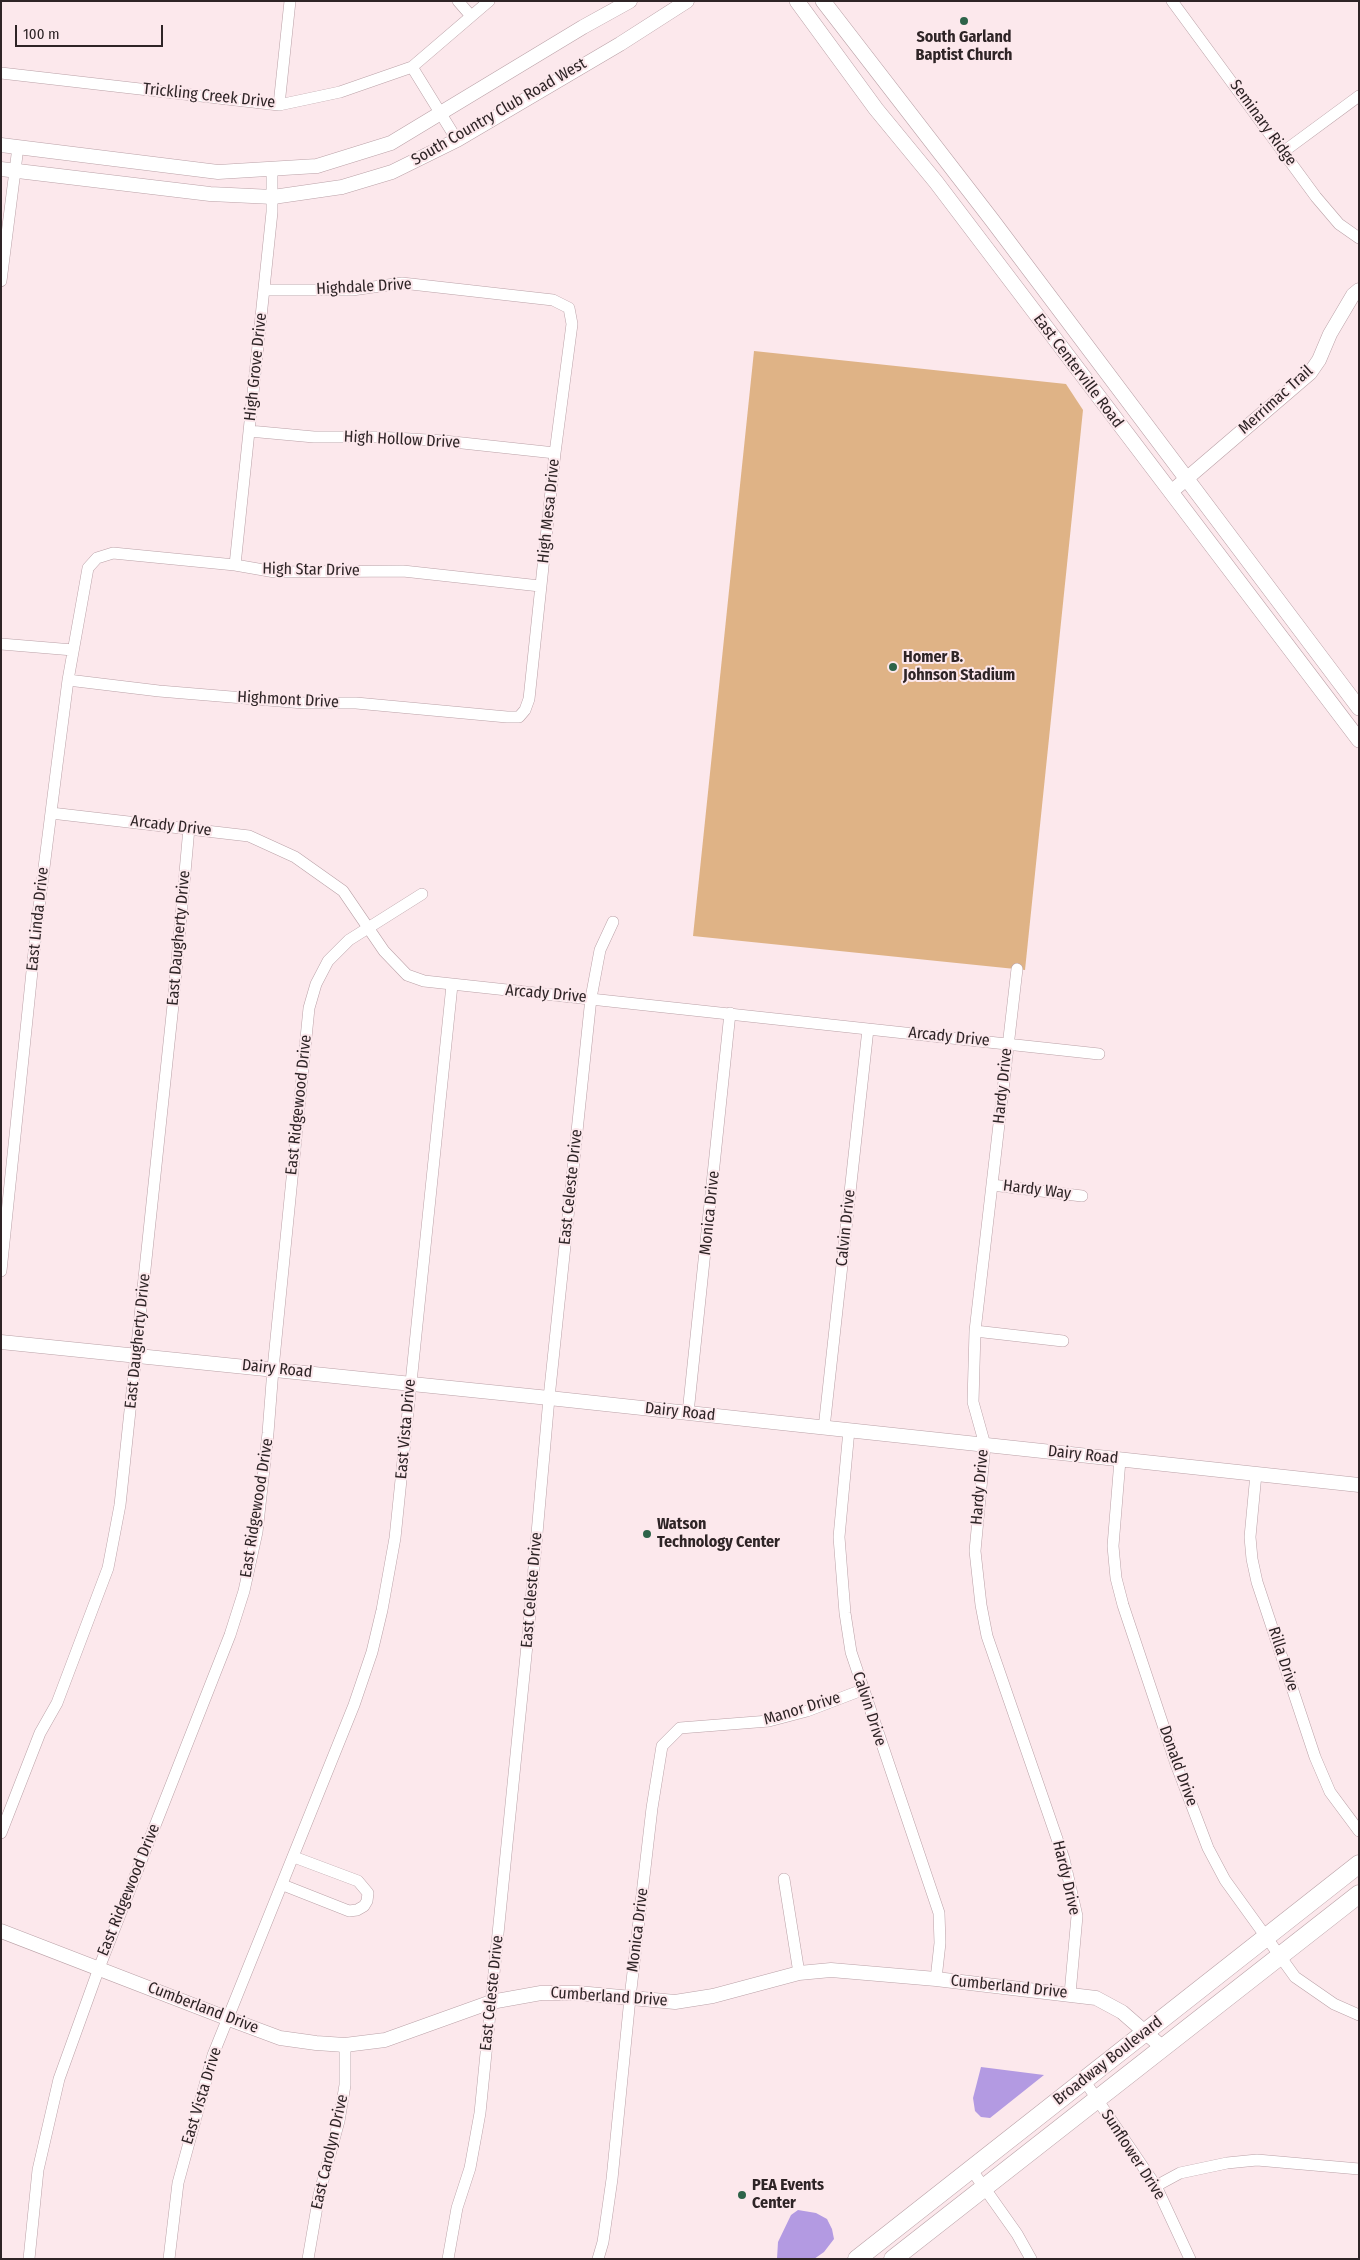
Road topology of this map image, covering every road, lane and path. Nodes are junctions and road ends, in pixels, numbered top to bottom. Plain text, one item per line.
1 (290, 1) edge
2 (458, 1) edge
3 (489, 1) edge
4 (630, 1) edge
5 (687, 1) edge
6 (797, 1) edge
7 (823, 1) edge
8 (1172, 1) edge
9 (471, 16) junction
10 (412, 67) junction
11 (1, 73) edge
12 (1359, 96) edge
13 (279, 105) junction
14 (439, 114) junction
15 (457, 140) junction
16 (1, 145) edge
17 (18, 147) junction
18 (1284, 152) junction
19 (272, 169) junction
20 (8, 170) edge
21 (272, 197) junction
22 (1359, 238) edge
23 (1, 281) edge
24 (264, 290) junction
25 (1359, 290) edge
26 (553, 300) joint
27 (249, 431) junction
28 (555, 453) junction
29 (1187, 478) junction
30 (1171, 492) junction
31 (235, 565) junction
32 (88, 568) joint
33 (540, 586) junction
34 (1, 644) edge
35 (1311, 644) junction
36 (73, 650) junction
37 (1296, 657) junction
38 (68, 680) junction
39 (1359, 708) edge
40 (507, 717) joint
41 (1359, 740) edge
42 (51, 813) junction
43 (190, 828) junction
44 (422, 894) dead end
45 (614, 922) dead end
46 (368, 928) junction
47 (1017, 969) dead end
48 (452, 985) junction
49 (591, 998) junction
50 (730, 1012) junction
51 (868, 1028) junction
52 (1008, 1044) junction
53 (1099, 1054) dead end
54 (992, 1184) junction
55 (1082, 1196) dead end
56 (1, 1271) edge
57 (974, 1331) junction
58 (1063, 1341) dead end
59 (1, 1342) edge
60 (137, 1355) junction
61 (273, 1369) junction
62 (410, 1383) junction
63 (548, 1398) junction
64 (688, 1413) junction
65 (824, 1428) junction
66 (849, 1430) junction
67 (984, 1445) junction
68 (1120, 1460) junction
69 (1256, 1474) junction
70 (1359, 1485) edge
71 (862, 1690) junction
72 (680, 1728) joint
73 (1359, 1832) edge
74 (1, 1833) edge
75 (294, 1858) junction
76 (1359, 1864) edge
77 (784, 1879) dead end
78 (283, 1885) junction
79 (1359, 1894) edge
80 (1, 1931) edge
81 (1267, 1936) junction
82 (1280, 1955) junction
83 (99, 1968) junction
84 (799, 1973) junction
85 (936, 1979) junction
86 (1070, 1994) junction
87 (630, 1998) junction
88 (491, 2002) junction
89 (1359, 2015) edge
90 (228, 2019) junction
91 (1144, 2033) junction
92 (345, 2045) junction
93 (1162, 2047) junction
94 (1084, 2080) junction
95 (1096, 2099) junction
96 (971, 2169) junction
97 (1359, 2169) edge
98 (1156, 2186) junction
99 (983, 2188) junction
100 (29, 2259) edge
101 (169, 2259) edge
102 (308, 2259) edge
103 (448, 2259) edge
104 (598, 2259) edge
105 (858, 2259) edge
106 (893, 2259) edge
107 (1031, 2259) edge
108 (1190, 2259) edge

1 - 13 street
2 - 9 street
3 - 9 street
4 - 14 street, South Country Club Road West
5 - 15 street, South Country Club Road West
6 - 30 main road, East Centerville Road
7 - 29 main road, East Centerville Road
8 - 18 street, Seminary Ridge
9 - 10 street
10 - 13 street, Trickling Creek Drive
10 - 14 street
11 - 13 street, Trickling Creek Drive
12 - 18 street
14 - 15 street
14 - 19 street, South Country Club Road West
15 - 21 street, South Country Club Road West
16 - 17 street, South Country Club Road West
17 - 19 street, South Country Club Road West
17 - 20 street
18 - 22 street, Seminary Ridge
19 - 21 street, High Grove Drive
20 - 21 street, South Country Club Road West
20 - 23 street
21 - 24 street, High Grove Drive
24 - 26 street, Highdale Drive
24 - 27 street, High Grove Drive
25 - 29 street, Merrimac Trail
26 - 28 street, High Mesa Drive
27 - 28 street, High Hollow Drive
27 - 31 street, High Grove Drive
28 - 33 street, High Mesa Drive
29 - 30 street, Merrimac Trail
29 - 35 main road, East Centerville Road
30 - 37 main road, East Centerville Road
31 - 32 street, High Star Drive
31 - 33 street, High Star Drive
32 - 36 street, East Linda Drive
33 - 40 street, High Mesa Drive
34 - 36 street
35 - 37 main road
35 - 39 main road, East Centerville Road
36 - 38 street, East Linda Drive
37 - 41 main road, East Centerville Road
38 - 40 street, Highmont Drive
38 - 42 street, East Linda Drive
42 - 43 street, Arcady Drive
42 - 56 street, East Linda Drive
43 - 46 street, Arcady Drive
43 - 60 street, East Daugherty Drive
44 - 46 street, East Ridgewood Drive
45 - 49 street, East Celeste Drive
46 - 48 street, Arcady Drive
46 - 61 street, East Ridgewood Drive
47 - 52 street, Hardy Drive
48 - 49 street, Arcady Drive
48 - 62 street, East Vista Drive
49 - 50 street, Arcady Drive
49 - 63 street, East Celeste Drive
50 - 51 street, Arcady Drive
50 - 64 street, Monica Drive
51 - 52 street, Arcady Drive
51 - 65 street, Calvin Drive
52 - 53 street, Arcady Drive
52 - 54 street, Hardy Drive
54 - 55 street, Hardy Way
54 - 57 street, Hardy Drive
57 - 58 street
57 - 67 street, Hardy Drive
59 - 60 street, Dairy Road
60 - 61 street, Dairy Road
60 - 74 street, East Daugherty Drive
61 - 62 street, Dairy Road
61 - 83 street, East Ridgewood Drive
62 - 63 street, Dairy Road
62 - 75 street, East Vista Drive
63 - 64 street, Dairy Road
63 - 88 street, East Celeste Drive
64 - 65 street, Dairy Road
65 - 66 street, Dairy Road
66 - 67 street, Dairy Road
66 - 71 street, Calvin Drive
67 - 68 street, Dairy Road
67 - 86 street, Hardy Drive
68 - 69 street, Dairy Road
68 - 81 street, Donald Drive
69 - 70 street, Dairy Road
69 - 73 street, Rilla Drive
71 - 72 street, Manor Drive
71 - 85 street, Calvin Drive
72 - 87 street, Monica Drive
75 - 78 street, East Vista Drive
75 - 78 street
76 - 81 main road, Broadway Boulevard
77 - 84 street
78 - 90 street, East Vista Drive
79 - 82 main road, Broadway Boulevard
80 - 83 street, Cumberland Drive
81 - 82 street, Donald Drive
81 - 91 main road, Broadway Boulevard
82 - 89 street, Donald Drive
82 - 93 main road, Broadway Boulevard
83 - 90 street, Cumberland Drive
83 - 100 street, East Ridgewood Drive
84 - 85 street, Cumberland Drive
84 - 87 street, Cumberland Drive
85 - 86 street, Cumberland Drive
86 - 91 street, Cumberland Drive
87 - 88 street, Cumberland Drive
87 - 104 street, Monica Drive
88 - 92 street, Cumberland Drive
88 - 103 street, East Celeste Drive
90 - 92 street, Cumberland Drive
90 - 101 street, East Vista Drive
91 - 93 street, Cumberland Drive
91 - 94 main road, Broadway Boulevard
92 - 102 street, East Carolyn Drive
93 - 95 main road, Broadway Boulevard
94 - 95 street, Sunflower Drive
94 - 96 main road, Broadway Boulevard
95 - 98 street, Sunflower Drive
95 - 99 main road, Broadway Boulevard
96 - 99 street
96 - 105 main road, Broadway Boulevard
97 - 98 street
98 - 108 street, Sunflower Drive
99 - 106 main road, Broadway Boulevard
99 - 107 street

